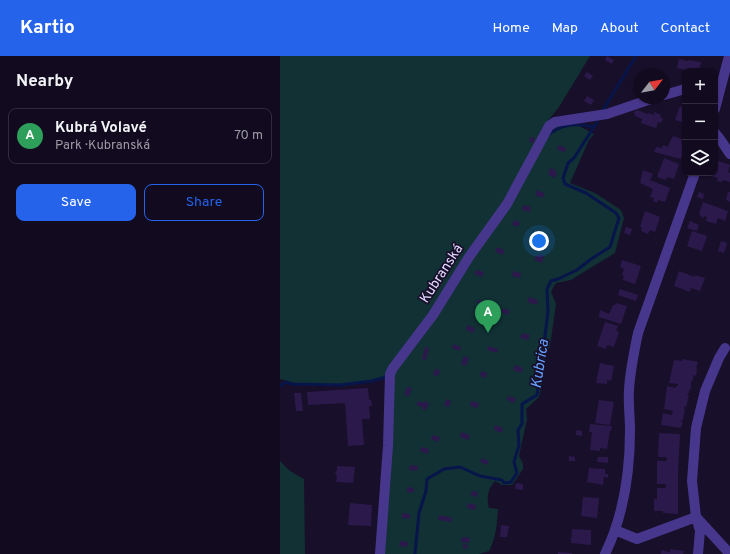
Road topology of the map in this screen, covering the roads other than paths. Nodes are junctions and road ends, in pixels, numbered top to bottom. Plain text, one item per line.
1 (728, 56) edge
2 (730, 84) edge
3 (718, 89) edge
4 (682, 90) edge
5 (670, 93) edge
6 (636, 104) edge
7 (718, 137) edge
8 (730, 154) edge
9 (694, 176) edge
10 (725, 348) dead end
11 (696, 517) junction
12 (615, 530) junction
13 (380, 554) edge
14 (605, 554) edge
15 (698, 554) edge
16 (730, 554) edge

1 - 3 street
2 - 3 street
4 - 5 street
6 - 13 street, Kubranská
7 - 8 street
9 - 12 street
10 - 11 street
11 - 12 street
11 - 15 street
11 - 16 street
12 - 14 street

